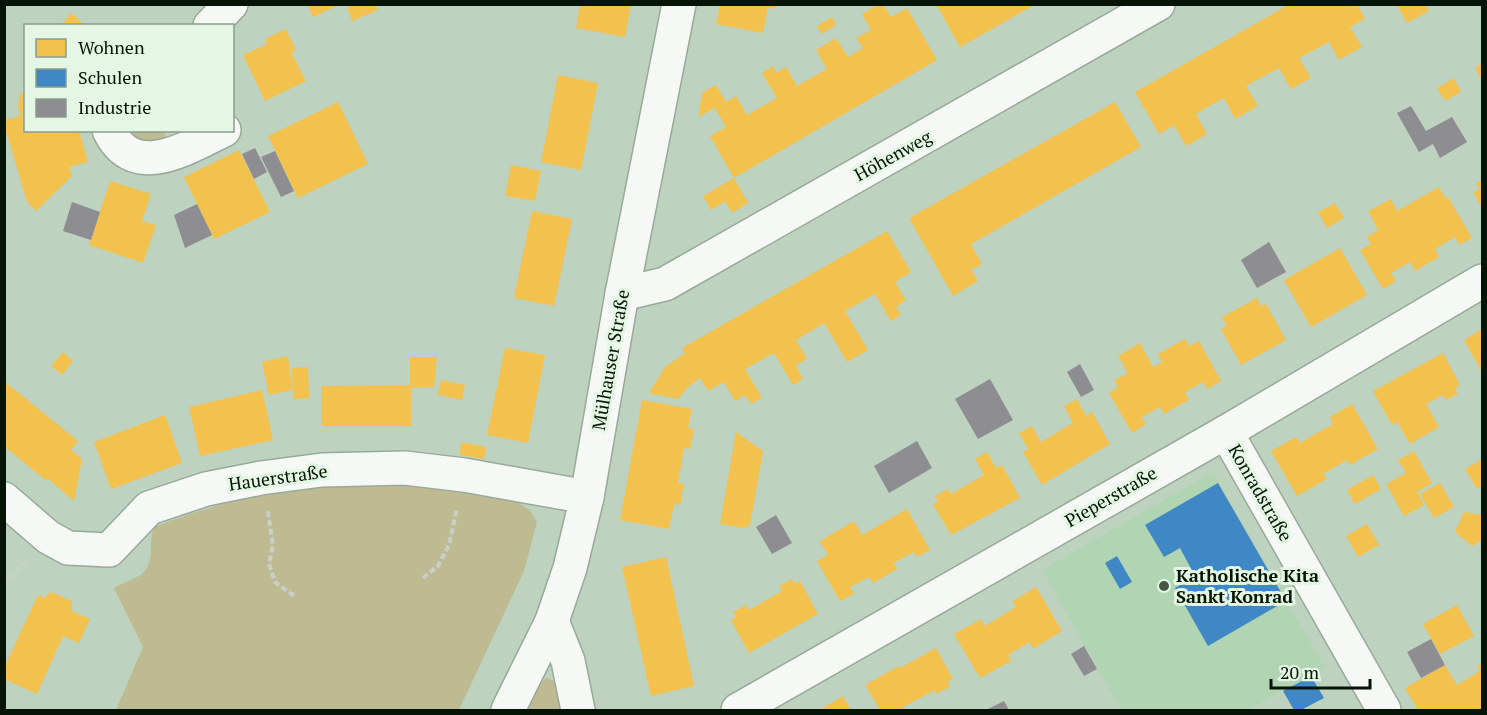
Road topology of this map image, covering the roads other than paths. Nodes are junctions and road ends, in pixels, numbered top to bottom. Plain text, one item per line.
1 (231, 4) edge
2 (679, 4) edge
3 (1158, 4) edge
4 (212, 24) edge
5 (110, 132) edge
6 (220, 132) edge
7 (1482, 282) edge
8 (622, 294) junction
9 (1226, 432) junction
10 (587, 497) junction
11 (4, 500) edge
12 (552, 621) junction
13 (508, 711) edge
14 (578, 711) edge
15 (738, 711) edge
16 (1384, 711) edge

1 - 4 street
2 - 8 street, Mülhauser Straße
3 - 8 street, Höhenweg
5 - 6 street
7 - 9 street, Pieperstraße
8 - 10 street, Mülhauser Straße
9 - 15 street, Pieperstraße
9 - 16 street, Konradstraße
10 - 11 street, Hauerstraße
10 - 12 street, Mülhauser Straße
12 - 13 street, Mülhauser Straße
12 - 14 street

